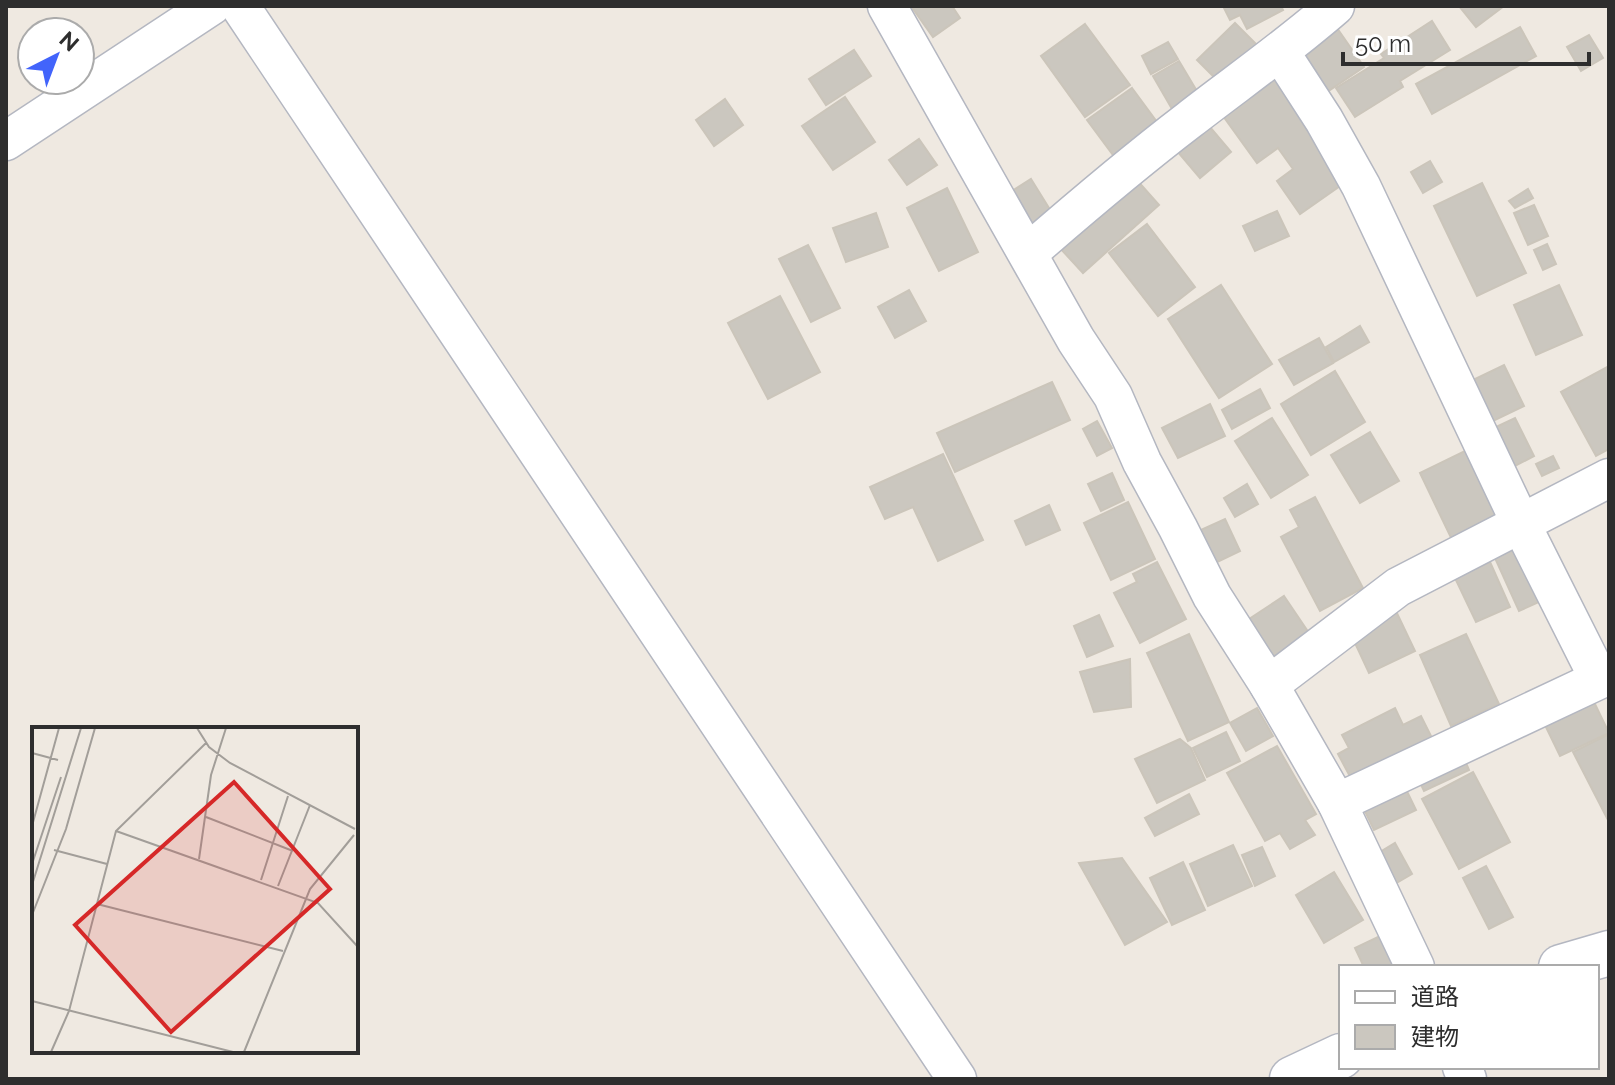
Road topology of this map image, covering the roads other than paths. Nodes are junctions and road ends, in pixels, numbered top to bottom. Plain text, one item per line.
1 (211, 6) edge
2 (240, 6) edge
3 (887, 6) edge
4 (1335, 6) edge
5 (1280, 52) junction
6 (6, 141) edge
7 (1028, 253) junction
8 (1609, 478) edge
9 (1521, 524) junction
10 (1604, 677) edge
11 (1269, 685) junction
12 (1337, 803) junction
13 (1609, 953) edge
14 (1414, 965) edge
15 (1568, 965) edge
16 (1339, 1057) edge
17 (957, 1079) edge
18 (1292, 1079) edge

1 - 6 street
2 - 17 street
3 - 7 street
4 - 5 street
5 - 7 street
5 - 9 street
7 - 11 street
8 - 9 street
9 - 10 street
9 - 11 street
10 - 12 street
11 - 12 street
12 - 14 street
13 - 15 street
16 - 18 street

